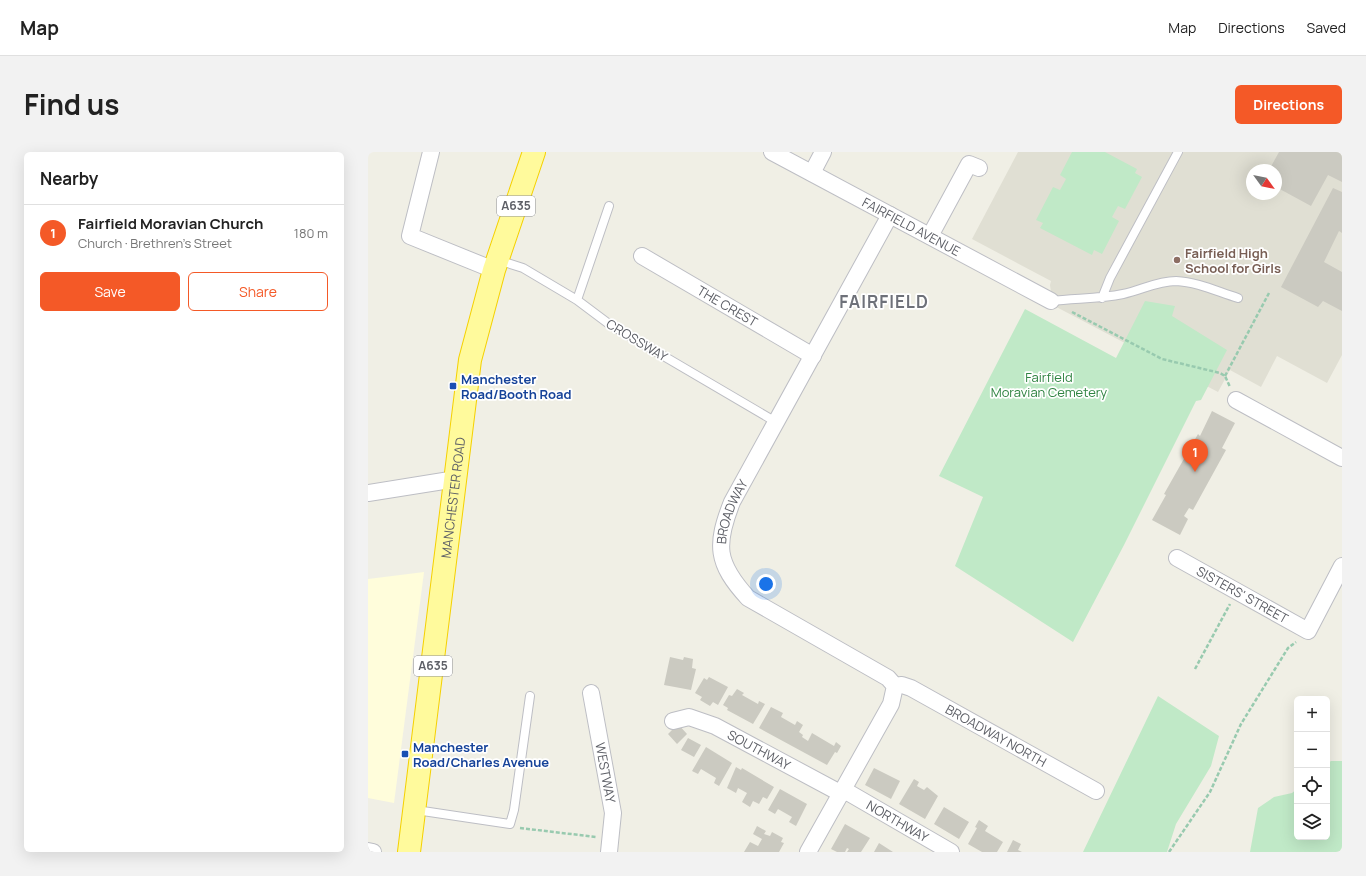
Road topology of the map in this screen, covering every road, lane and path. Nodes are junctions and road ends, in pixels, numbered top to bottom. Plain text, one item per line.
1 (431, 152) edge
2 (534, 152) edge
3 (772, 152) edge
4 (823, 152) edge
5 (1178, 152) edge
6 (979, 168) dead end
7 (812, 173) junction
8 (609, 206) dead end
9 (890, 214) junction
10 (930, 236) junction
11 (642, 256) dead end
12 (496, 265) junction
13 (1269, 293) dead end
14 (1102, 298) junction
15 (1238, 298) dead end
16 (577, 300) junction
17 (1051, 301) junction
18 (813, 356) junction
19 (1225, 376) junction
20 (1236, 400) joint
21 (776, 422) junction
22 (1342, 458) edge
23 (456, 480) junction
24 (368, 493) edge
25 (1177, 558) dead end
26 (1342, 566) edge
27 (1236, 591) junction
28 (1308, 631) junction
29 (1195, 669) dead end
30 (895, 686) junction
31 (591, 693) dead end
32 (530, 696) dead end
33 (673, 721) dead end
34 (1096, 791) dead end
35 (843, 792) junction
36 (416, 810) junction
37 (510, 824) junction
38 (610, 845) edge
39 (368, 851) edge
40 (373, 852) edge
41 (409, 852) edge
42 (808, 852) edge
43 (951, 852) edge
44 (1169, 852) edge

1 - 12 street
2 - 12 highway, MANCHESTER ROAD / A635
3 - 7 street, FAIRFIELD AVENUE
4 - 7 street
5 - 14 lane
6 - 10 street
7 - 9 street, FAIRFIELD AVENUE
8 - 16 lane
9 - 10 street, FAIRFIELD AVENUE
9 - 18 street, BROADWAY
10 - 17 street, FAIRFIELD AVENUE
11 - 18 street, THE CREST
12 - 16 lane, CROSSWAY
12 - 23 highway, MANCHESTER ROAD / A635
13 - 19 path
14 - 15 lane
14 - 17 lane
16 - 21 lane, CROSSWAY
17 - 19 path
18 - 21 street, BROADWAY
19 - 20 path
20 - 22 street
21 - 30 street, BROADWAY
23 - 24 street
23 - 36 highway, MANCHESTER ROAD / A635
25 - 27 street, SISTERS' STREET
26 - 28 street
27 - 28 street, SISTERS' STREET
27 - 29 path
28 - 44 path
30 - 34 street, BROADWAY NORTH
30 - 35 street
31 - 38 street, WESTWAY
32 - 37 lane
33 - 35 street, SOUTHWAY
35 - 42 street
35 - 43 street, NORTHWAY
36 - 37 lane
36 - 41 highway, MANCHESTER ROAD / A635
37 - 38 path
39 - 40 street

